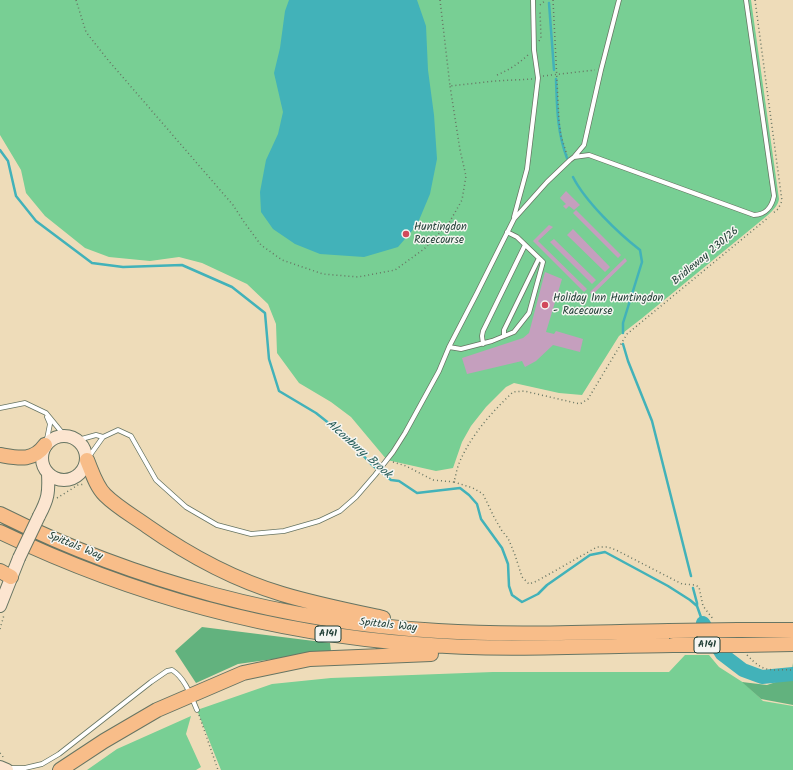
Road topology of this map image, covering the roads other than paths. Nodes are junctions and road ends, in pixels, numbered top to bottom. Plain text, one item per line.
1 (533, 0) edge
2 (619, 0) edge
3 (746, 0) edge
4 (572, 158) junction
5 (514, 219) junction
6 (508, 232) junction
7 (525, 245) junction
8 (539, 258) junction
9 (504, 336) junction
10 (483, 344) junction
11 (449, 348) junction
12 (0, 408) edge
13 (46, 413) junction
14 (64, 435) junction
15 (103, 436) junction
16 (78, 440) junction
17 (46, 445) junction
18 (0, 455) edge
19 (87, 460) junction
20 (48, 474) junction
21 (65, 481) junction
22 (51, 501) junction
23 (0, 514) edge
24 (0, 532) edge
25 (6, 574) edge
26 (0, 606) edge
27 (793, 630) edge
28 (492, 633) junction
29 (793, 644) edge
30 (529, 647) junction
31 (191, 696) junction
32 (197, 710) road end
33 (4, 766) edge
34 (60, 770) edge

1 - 5 lane
2 - 4 lane
3 - 4 lane
4 - 5 lane
5 - 6 lane
6 - 7 lane
6 - 11 lane
7 - 8 lane
7 - 10 lane
8 - 9 lane
8 - 9 lane
9 - 10 lane
10 - 11 lane
11 - 15 lane
12 - 13 lane
13 - 14 lane
13 - 17 lane
14 - 16 main road
14 - 17 main road
15 - 16 lane
15 - 19 lane
16 - 19 main road
17 - 18 highway
17 - 20 main road
19 - 21 main road
19 - 28 highway
20 - 21 main road
20 - 22 main road
21 - 22 main road
22 - 25 main road, bridge
23 - 28 highway, Spittals Way / A141
24 - 30 highway, Spittals Way / A141
25 - 26 main road
27 - 28 highway, Spittals Way / A141, bridge
29 - 30 highway, Spittals Way / A141, bridge
30 - 31 highway
31 - 32 lane
31 - 33 lane
31 - 34 highway

